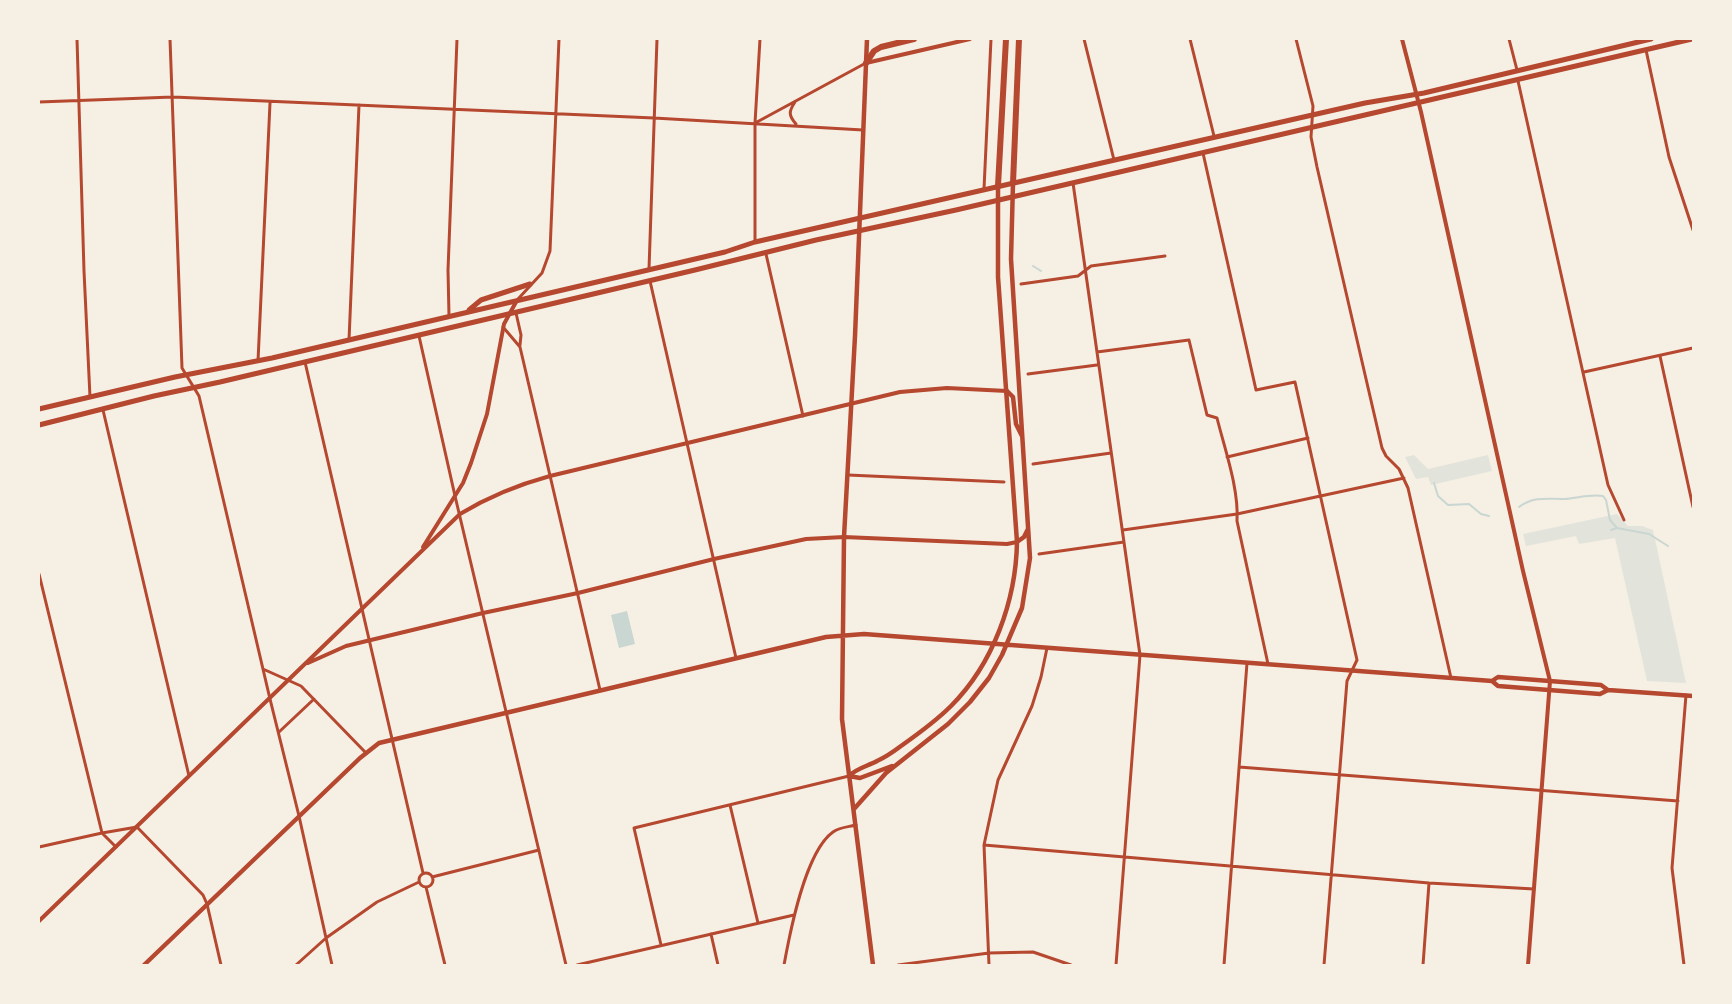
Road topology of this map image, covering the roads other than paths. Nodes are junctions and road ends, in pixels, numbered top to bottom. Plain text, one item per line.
1 (77, 39) edge
2 (170, 39) edge
3 (457, 39) edge
4 (559, 39) edge
5 (657, 39) edge
6 (760, 39) edge
7 (867, 39) edge
8 (914, 39) edge
9 (970, 39) edge
10 (991, 39) edge
11 (1006, 39) edge
12 (1019, 39) edge
13 (1084, 39) edge
14 (1190, 39) edge
15 (1296, 39) edge
16 (1402, 39) edge
17 (1509, 39) edge
18 (1617, 39) edge
19 (1651, 39) edge
20 (1692, 39) edge
21 (1619, 46) junction
22 (1646, 50) junction
23 (866, 63) junction
24 (1517, 70) junction
25 (1518, 81) junction
26 (1416, 94) junction
27 (172, 97) junction
28 (796, 100) junction
29 (39, 102) edge
30 (79, 102) junction
31 (270, 103) junction
32 (1419, 104) junction
33 (359, 105) junction
34 (453, 109) junction
35 (555, 115) junction
36 (1312, 116) junction
37 (654, 118) junction
38 (755, 123) junction
39 (796, 125) junction
40 (1311, 127) junction
41 (863, 130) junction
42 (1215, 139) junction
43 (1203, 153) junction
44 (1114, 160) junction
45 (1013, 183) junction
46 (1073, 183) junction
47 (999, 186) junction
48 (984, 189) junction
49 (1012, 197) junction
50 (998, 200) junction
51 (860, 219) junction
52 (1693, 230) edge
53 (859, 232) junction
54 (754, 242) junction
55 (765, 252) junction
56 (1165, 256) dead end
57 (649, 269) junction
58 (1085, 271) junction
59 (650, 281) junction
60 (530, 284) junction
61 (1021, 284) dead end
62 (516, 301) junction
63 (466, 312) junction
64 (516, 312) junction
65 (507, 314) junction
66 (449, 316) junction
67 (503, 327) junction
68 (419, 335) junction
69 (349, 340) junction
70 (520, 347) junction
71 (1693, 348) edge
72 (1096, 352) junction
73 (1660, 356) junction
74 (258, 361) junction
75 (305, 362) junction
76 (1098, 365) junction
77 (1584, 372) junction
78 (1028, 374) dead end
79 (186, 375) junction
80 (194, 387) junction
81 (1007, 391) junction
82 (90, 397) junction
83 (851, 404) junction
84 (39, 409) edge
85 (103, 410) junction
86 (803, 416) junction
87 (39, 425) edge
88 (1308, 438) junction
89 (1023, 439) junction
90 (687, 442) junction
91 (1111, 453) junction
92 (1227, 457) junction
93 (1033, 464) dead end
94 (846, 475) junction
95 (550, 476) junction
96 (1404, 478) junction
97 (1004, 482) dead end
98 (1321, 495) junction
99 (455, 496) junction
100 (1693, 507) edge
101 (460, 514) junction
102 (1237, 514) junction
103 (1624, 520) dead end
104 (1029, 521) junction
105 (1122, 530) junction
106 (844, 537) junction
107 (1017, 542) junction
108 (1124, 542) junction
109 (420, 552) junction
110 (1039, 554) dead end
111 (714, 559) junction
112 (39, 574) edge
113 (578, 593) junction
114 (362, 607) junction
115 (483, 613) junction
116 (843, 634) junction
117 (370, 640) junction
118 (993, 644) junction
119 (1008, 645) junction
120 (1047, 648) junction
121 (1140, 655) junction
122 (736, 658) junction
123 (307, 663) junction
124 (1246, 663) junction
125 (1268, 664) junction
126 (263, 669) junction
127 (1352, 671) junction
128 (1451, 678) junction
129 (289, 680) junction
130 (1492, 681) junction
131 (1550, 681) junction
132 (600, 690) junction
133 (1550, 690) junction
134 (1608, 690) junction
135 (1686, 695) junction
136 (1693, 696) edge
137 (270, 699) junction
138 (314, 699) junction
139 (506, 712) junction
140 (279, 732) junction
141 (392, 738) junction
142 (366, 753) junction
143 (906, 757) junction
144 (1239, 767) junction
145 (1339, 774) junction
146 (849, 776) junction
147 (189, 777) junction
148 (1542, 791) junction
149 (1678, 801) junction
150 (730, 806) junction
151 (854, 810) junction
152 (299, 816) junction
153 (856, 825) junction
154 (137, 827) junction
155 (102, 832) junction
156 (984, 845) junction
157 (39, 847) edge
158 (116, 847) junction
159 (539, 850) junction
160 (1125, 856) junction
161 (1231, 866) junction
162 (423, 873) junction
163 (1330, 873) junction
164 (432, 877) junction
165 (419, 882) junction
166 (1429, 883) junction
167 (426, 887) junction
168 (1534, 889) junction
169 (207, 904) junction
170 (794, 915) junction
171 (39, 921) edge
172 (758, 923) junction
173 (711, 934) junction
174 (326, 938) junction
175 (662, 945) junction
176 (988, 953) junction
177 (144, 965) edge
178 (221, 965) edge
179 (296, 965) edge
180 (332, 965) edge
181 (445, 965) edge
182 (566, 965) edge
183 (577, 965) edge
184 (718, 965) edge
185 (784, 965) edge
186 (873, 965) edge
187 (898, 965) edge
188 (989, 965) edge
189 (1071, 965) edge
190 (1116, 965) edge
191 (1224, 965) edge
192 (1324, 965) edge
193 (1423, 965) edge
194 (1528, 965) edge
195 (1683, 965) edge

1 - 30 street
2 - 27 street
3 - 34 street
4 - 35 street
5 - 37 street
6 - 38 street
7 - 23 main road
8 - 23 highway
9 - 23 street
10 - 48 street
11 - 47 highway
12 - 45 highway
13 - 44 street
14 - 42 street
15 - 36 street
16 - 26 street
17 - 24 street
18 - 21 street
19 - 21 main road
20 - 22 main road
21 - 24 main road
22 - 25 main road
22 - 52 street
23 - 28 street
23 - 41 main road
24 - 26 main road
25 - 32 main road
25 - 77 street
26 - 32 street
26 - 36 main road
27 - 30 street
27 - 31 street
27 - 79 street
28 - 38 street
28 - 39 street
29 - 30 street
30 - 82 street
31 - 33 street
31 - 74 street
32 - 40 main road
32 - 131 street
33 - 34 street
33 - 69 street
34 - 35 street
34 - 66 street
35 - 37 street
35 - 60 street
36 - 40 street
36 - 42 main road
37 - 38 street
37 - 57 street
38 - 39 street
38 - 54 street
39 - 41 street
40 - 43 main road
40 - 96 street
41 - 51 main road
42 - 44 main road
43 - 46 main road
43 - 88 street
44 - 45 main road
45 - 47 main road
45 - 49 main road
46 - 49 main road
46 - 58 street
47 - 48 main road
47 - 50 main road
48 - 51 main road
49 - 50 main road
49 - 89 main road
50 - 53 main road
50 - 81 main road
51 - 53 main road
51 - 54 main road
53 - 55 main road
53 - 83 main road
54 - 57 main road
55 - 59 main road
55 - 86 street
56 - 58 street
57 - 62 main road
58 - 61 street
58 - 72 street
59 - 64 main road
59 - 90 street
60 - 62 street
60 - 63 main road
62 - 63 main road
62 - 65 street
63 - 66 main road
64 - 65 main road
64 - 70 street
65 - 67 street
65 - 68 main road
66 - 69 main road
67 - 70 street
67 - 99 street
68 - 75 main road
68 - 99 street
69 - 74 main road
70 - 95 street
71 - 73 street
72 - 76 street
72 - 92 street
73 - 77 street
73 - 100 street
74 - 79 main road
75 - 80 main road
75 - 114 street
76 - 78 street
76 - 91 street
77 - 103 street
79 - 80 street
79 - 82 main road
80 - 85 main road
80 - 126 street
81 - 83 street
81 - 89 main road
81 - 107 main road
82 - 84 main road
83 - 86 street
83 - 94 main road
85 - 87 main road
85 - 147 street
86 - 90 street
88 - 92 street
88 - 98 street
89 - 104 main road
90 - 95 street
90 - 111 street
91 - 93 street
91 - 105 street
92 - 102 street
94 - 97 street
94 - 106 main road
95 - 101 street
95 - 113 street
96 - 98 street
96 - 128 street
98 - 102 street
98 - 127 street
99 - 101 street
99 - 109 street
101 - 109 street
101 - 115 street
102 - 105 street
102 - 125 street
104 - 107 main road
104 - 119 main road
105 - 108 street
106 - 107 street
106 - 111 street
106 - 116 main road
107 - 118 main road
108 - 110 street
108 - 121 street
109 - 114 street
111 - 113 street
111 - 122 street
112 - 155 street
113 - 115 street
113 - 132 street
114 - 117 street
114 - 123 street
115 - 117 street
115 - 139 street
116 - 118 main road
116 - 122 main road
116 - 146 main road
117 - 123 street
117 - 141 street
118 - 119 main road
118 - 146 main road
119 - 120 main road
119 - 143 main road
120 - 121 main road
120 - 156 street
121 - 124 main road
121 - 160 street
122 - 132 main road
123 - 129 street
124 - 125 main road
124 - 144 street
125 - 127 main road
126 - 129 street
126 - 137 street
127 - 128 main road
127 - 145 street
128 - 130 main road
129 - 137 street
129 - 138 street
130 - 131 main road
130 - 133 main road
131 - 133 street
131 - 134 main road
132 - 139 main road
133 - 134 main road
133 - 148 street
134 - 135 main road
135 - 136 main road
135 - 149 street
137 - 140 street
137 - 147 street
138 - 140 street
138 - 142 street
139 - 141 main road
139 - 159 street
140 - 152 street
141 - 142 main road
141 - 162 street
142 - 152 main road
143 - 146 main road
143 - 151 main road
144 - 145 street
144 - 161 street
145 - 148 street
145 - 163 street
146 - 150 street
146 - 151 main road
147 - 154 street
148 - 149 street
148 - 168 street
149 - 195 street
150 - 172 street
150 - 175 street
151 - 153 main road
152 - 169 main road
152 - 174 street
153 - 170 street
153 - 186 main road
154 - 155 street
154 - 158 street
154 - 169 street
155 - 157 street
155 - 158 street
156 - 160 street
156 - 176 street
158 - 171 street
159 - 164 street
159 - 182 street
160 - 161 street
160 - 190 street
161 - 163 street
161 - 191 street
162 - 164 street
162 - 165 street
163 - 166 street
163 - 192 street
164 - 167 street
165 - 167 street
165 - 174 street
166 - 168 street
166 - 193 street
167 - 181 street
168 - 194 street
169 - 177 main road
169 - 178 street
170 - 172 street
170 - 185 street
172 - 173 street
173 - 175 street
173 - 184 street
174 - 179 street
174 - 180 street
175 - 183 street
176 - 187 street
176 - 188 street
176 - 189 street

